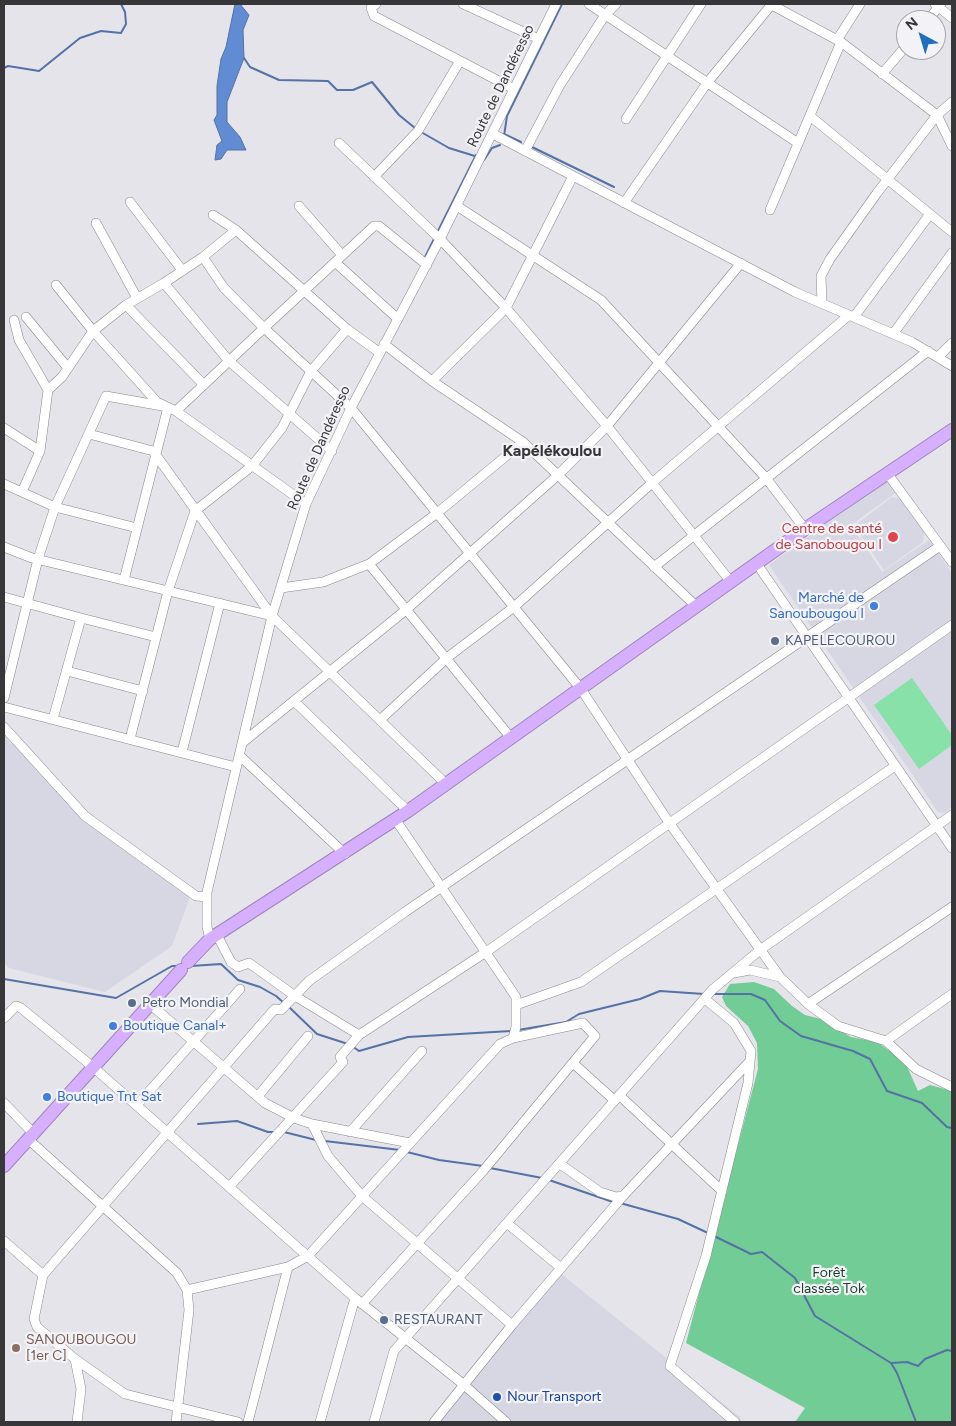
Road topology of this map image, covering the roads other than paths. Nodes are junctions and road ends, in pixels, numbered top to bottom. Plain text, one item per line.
1 (463, 4) edge
2 (556, 4) edge
3 (589, 4) edge
4 (616, 4) edge
5 (701, 4) edge
6 (771, 4) edge
7 (860, 4) edge
8 (371, 5) edge
9 (938, 5) edge
10 (606, 15) junction
11 (952, 18) edge
12 (539, 39) junction
13 (839, 41) junction
14 (667, 56) junction
15 (896, 58) edge
16 (460, 61) junction
17 (882, 74) junction
18 (707, 83) junction
19 (514, 90) junction
20 (952, 102) edge
21 (937, 115) junction
22 (810, 116) junction
23 (626, 119) dead end
24 (493, 134) junction
25 (339, 143) dead end
26 (798, 143) junction
27 (952, 146) edge
28 (525, 151) junction
29 (573, 176) junction
30 (374, 177) junction
31 (888, 179) junction
32 (130, 202) dead end
33 (624, 203) junction
34 (299, 206) dead end
35 (457, 206) junction
36 (770, 210) dead end
37 (930, 214) junction
38 (213, 215) dead end
39 (96, 223) dead end
40 (236, 230) junction
41 (952, 232) edge
42 (440, 239) junction
43 (532, 253) junction
44 (952, 254) edge
45 (203, 257) junction
46 (339, 259) junction
47 (741, 263) junction
48 (427, 265) junction
49 (182, 270) junction
50 (164, 283) junction
51 (56, 286) dead end
52 (304, 291) junction
53 (138, 298) junction
54 (822, 303) junction
55 (126, 305) junction
56 (506, 308) junction
57 (26, 317) dead end
58 (851, 317) junction
59 (398, 319) junction
60 (14, 320) dead end
61 (264, 328) junction
62 (347, 329) junction
63 (93, 331) junction
64 (893, 334) junction
65 (952, 343) edge
66 (382, 349) junction
67 (928, 351) junction
68 (938, 357) junction
69 (229, 361) junction
70 (661, 363) junction
71 (952, 366) edge
72 (68, 368) junction
73 (311, 371) junction
74 (432, 382) junction
75 (204, 385) junction
76 (48, 390) junction
77 (351, 408) junction
78 (172, 409) junction
79 (290, 414) junction
80 (607, 426) junction
81 (720, 427) junction
82 (4, 428) edge
83 (952, 430) edge
84 (89, 434) junction
85 (523, 442) junction
86 (332, 451) junction
87 (40, 452) junction
88 (155, 455) junction
89 (252, 466) junction
90 (888, 473) junction
91 (558, 475) junction
92 (766, 478) junction
93 (653, 482) junction
94 (4, 484) edge
95 (22, 492) junction
96 (306, 504) junction
97 (55, 507) junction
98 (195, 511) junction
99 (436, 514) junction
100 (608, 524) junction
101 (137, 528) junction
102 (805, 529) junction
103 (695, 534) junction
104 (940, 546) junction
105 (4, 547) edge
106 (470, 554) junction
107 (38, 559) junction
108 (952, 562) edge
109 (369, 564) junction
110 (757, 564) junction
111 (654, 567) junction
112 (124, 580) junction
113 (731, 582) junction
114 (281, 588) junction
115 (168, 591) junction
116 (4, 597) edge
117 (29, 602) junction
118 (220, 603) junction
119 (514, 607) junction
120 (697, 607) junction
121 (407, 609) junction
122 (272, 616) junction
123 (81, 618) junction
124 (952, 625) edge
125 (156, 637) junction
126 (808, 637) junction
127 (448, 658) junction
128 (67, 671) junction
129 (332, 671) junction
130 (581, 689) junction
131 (142, 691) junction
132 (4, 698) edge
133 (849, 698) junction
134 (295, 702) junction
135 (4, 707) edge
136 (53, 719) junction
137 (381, 719) junction
138 (4, 727) edge
139 (512, 738) junction
140 (130, 739) junction
141 (242, 743) junction
142 (182, 752) junction
143 (239, 755) junction
144 (628, 761) junction
145 (236, 766) junction
146 (894, 766) junction
147 (446, 784) junction
148 (408, 811) junction
149 (952, 815) edge
150 (395, 820) junction
151 (670, 824) junction
152 (937, 826) junction
153 (952, 848) edge
154 (345, 854) junction
155 (441, 887) junction
156 (715, 888) junction
157 (207, 897) junction
158 (952, 907) edge
159 (213, 937) junction
160 (760, 950) junction
161 (486, 952) junction
162 (732, 973) junction
163 (780, 977) junction
164 (240, 989) dead end
165 (952, 994) edge
166 (293, 999) junction
167 (706, 999) junction
168 (150, 1004) junction
169 (808, 1004) junction
170 (516, 1005) junction
171 (4, 1018) edge
172 (514, 1033) junction
173 (308, 1036) dead end
174 (193, 1041) junction
175 (886, 1041) junction
176 (353, 1042) junction
177 (422, 1051) dead end
178 (750, 1061) junction
179 (573, 1063) junction
180 (93, 1066) junction
181 (224, 1068) junction
182 (952, 1087) edge
183 (258, 1096) junction
184 (617, 1098) junction
185 (4, 1103) edge
186 (136, 1105) junction
187 (294, 1118) junction
188 (312, 1124) junction
189 (168, 1132) junction
190 (350, 1132) junction
191 (30, 1136) junction
192 (410, 1143) junction
193 (669, 1144) junction
194 (560, 1164) junction
195 (4, 1166) edge
196 (230, 1187) junction
197 (722, 1191) junction
198 (362, 1196) junction
199 (623, 1196) junction
200 (103, 1206) junction
201 (508, 1224) junction
202 (4, 1241) edge
203 (420, 1244) junction
204 (308, 1256) junction
205 (288, 1267) junction
206 (561, 1268) junction
207 (43, 1275) junction
208 (459, 1279) junction
209 (187, 1290) junction
210 (359, 1301) junction
211 (512, 1325) junction
212 (404, 1338) junction
213 (75, 1359) junction
214 (463, 1384) junction
215 (179, 1406) junction
216 (77, 1422) edge
217 (176, 1422) edge
218 (238, 1422) edge
219 (248, 1422) edge
220 (320, 1422) edge
221 (374, 1422) edge
222 (434, 1422) edge
223 (506, 1422) edge
224 (735, 1422) edge

1 - 12 street
2 - 12 street, Route de Dandéresso
3 - 10 street
4 - 10 street
5 - 14 street
6 - 13 street
6 - 18 street
7 - 13 street
8 - 16 street
9 - 11 street
10 - 14 street
10 - 28 street
12 - 19 street, Route de Dandéresso
13 - 17 street
13 - 22 street
14 - 18 street
14 - 23 street
15 - 17 street
16 - 19 street
16 - 30 street
17 - 21 street
18 - 26 street
18 - 33 street
19 - 24 street, Route de Dandéresso
20 - 21 street
21 - 27 street
21 - 31 street
22 - 26 street
22 - 31 street
24 - 28 street
24 - 35 street, Route de Dandéresso
25 - 30 street
26 - 36 street
28 - 29 street
29 - 33 street
29 - 43 street
30 - 42 street
31 - 37 street
31 - 54 street
32 - 49 street
33 - 47 street
34 - 46 street
35 - 42 street, Route de Dandéresso
35 - 43 street
37 - 41 street
37 - 58 street
38 - 40 street
39 - 53 street
40 - 45 street
40 - 52 street
42 - 48 street, Route de Dandéresso
42 - 56 street
43 - 56 street
43 - 70 street
44 - 64 street
45 - 49 street
45 - 61 street
46 - 48 street
46 - 52 street
46 - 59 street
47 - 54 street
47 - 70 street
48 - 59 street, Route de Dandéresso
49 - 50 street
50 - 53 street
50 - 69 street
51 - 63 street
52 - 61 street
52 - 62 street
53 - 55 street
54 - 58 street
55 - 63 street
55 - 75 street
56 - 74 street
56 - 80 street
57 - 72 street
58 - 64 street
58 - 81 street
59 - 66 street, Route de Dandéresso
60 - 76 street
61 - 69 street
61 - 73 street
62 - 66 street
62 - 73 street
63 - 72 street
63 - 78 street
64 - 67 street
65 - 68 street
66 - 74 street
66 - 77 street, Route de Dandéresso
67 - 68 street
67 - 92 street
68 - 71 street
69 - 75 street
69 - 79 street
70 - 80 street
70 - 81 street
72 - 76 street
73 - 77 street
73 - 79 street
74 - 85 street
75 - 78 street
76 - 87 street
77 - 86 street, Route de Dandéresso
77 - 99 street
78 - 84 street
78 - 88 street
78 - 89 street
79 - 86 street
79 - 89 street
80 - 91 street
80 - 93 street
81 - 92 street
81 - 93 street
82 - 87 street
83 - 90 highway
84 - 88 street
84 - 97 street
85 - 91 street
85 - 99 street
86 - 96 street, Route de Dandéresso
87 - 95 street
88 - 98 street
88 - 101 street
89 - 96 street
89 - 98 street
90 - 102 highway
90 - 104 street
91 - 100 street
91 - 106 street
92 - 102 street
92 - 103 street
93 - 100 street
93 - 103 street
94 - 95 street
95 - 97 street
96 - 114 street, Route de Dandéresso
97 - 101 street
97 - 107 street
98 - 115 street
98 - 122 street
99 - 106 street
99 - 109 street
100 - 111 street
100 - 119 street
101 - 112 street
102 - 110 highway
103 - 111 street
103 - 113 street
104 - 108 street
104 - 126 street
105 - 107 street
106 - 119 street
106 - 121 street
107 - 112 street
107 - 117 street
109 - 114 street
109 - 121 street
110 - 113 highway
110 - 126 street
111 - 120 street
112 - 115 street
113 - 120 highway
114 - 122 street, Route de Dandéresso
115 - 118 street
115 - 125 street
116 - 117 street
117 - 123 street
117 - 132 street
118 - 122 street
118 - 142 street
119 - 127 street
119 - 130 street
120 - 130 highway
121 - 127 street
121 - 129 street
122 - 129 street
122 - 141 street, Route de Dandéresso
123 - 125 street
123 - 128 street
124 - 133 street
125 - 131 street
126 - 133 street
126 - 144 street
127 - 137 street
127 - 139 street
128 - 131 street
128 - 136 street
129 - 134 street
129 - 137 street
130 - 139 highway
130 - 144 street
131 - 140 street
133 - 146 street
133 - 151 street
134 - 141 street
134 - 148 street
135 - 136 street
136 - 140 street
137 - 147 street
138 - 157 street
139 - 147 highway
140 - 142 street
141 - 143 street, Route de Dandéresso
142 - 145 street
143 - 145 street, Route de Dandéresso
143 - 154 street
144 - 151 street
144 - 155 street
145 - 157 street, Route de Dandéresso
146 - 152 street
146 - 156 street
147 - 148 highway
148 - 150 highway
149 - 152 street
150 - 154 highway
150 - 155 street
151 - 156 street
151 - 161 street
152 - 153 street
152 - 160 street
154 - 159 highway
155 - 161 street
155 - 166 street
156 - 160 street
156 - 170 street
157 - 159 street, Route de Dandéresso
158 - 169 street
159 - 166 street, Route de Dandéresso
159 - 168 highway
160 - 162 street
160 - 163 street
161 - 170 street
161 - 176 street
162 - 163 street
162 - 167 street
163 - 169 street
164 - 174 street
165 - 175 street
166 - 176 street
166 - 181 street
167 - 178 street
167 - 184 street
168 - 174 street
168 - 180 highway
169 - 175 street
170 - 172 street
171 - 180 street
172 - 179 street
172 - 192 street
173 - 183 street
174 - 181 street
174 - 186 street
175 - 182 street
176 - 187 street
177 - 190 street
178 - 193 street
178 - 197 street
179 - 184 street
179 - 203 street
180 - 186 street
180 - 191 highway
181 - 183 street
181 - 189 street
183 - 187 street
184 - 193 street
184 - 194 street
185 - 191 street
186 - 189 street
187 - 188 street
187 - 196 street
188 - 190 street
188 - 198 street
189 - 196 street
189 - 200 street
190 - 192 street
191 - 195 highway
191 - 200 street
192 - 198 street
193 - 197 street
193 - 199 street
194 - 199 street
194 - 201 street
196 - 204 street
197 - 224 street
198 - 203 street
198 - 204 street
199 - 206 street
200 - 207 street
200 - 209 street
201 - 206 street
201 - 208 street
202 - 207 street
203 - 208 street
203 - 210 street
204 - 205 street
204 - 210 street
205 - 209 street
205 - 219 street
206 - 211 street
207 - 213 street
208 - 211 street
208 - 212 street
209 - 215 street
210 - 212 street
210 - 220 street
211 - 214 street
212 - 214 street
212 - 221 street
213 - 215 street
213 - 216 street
214 - 222 street
214 - 223 street
215 - 217 street
215 - 218 street

